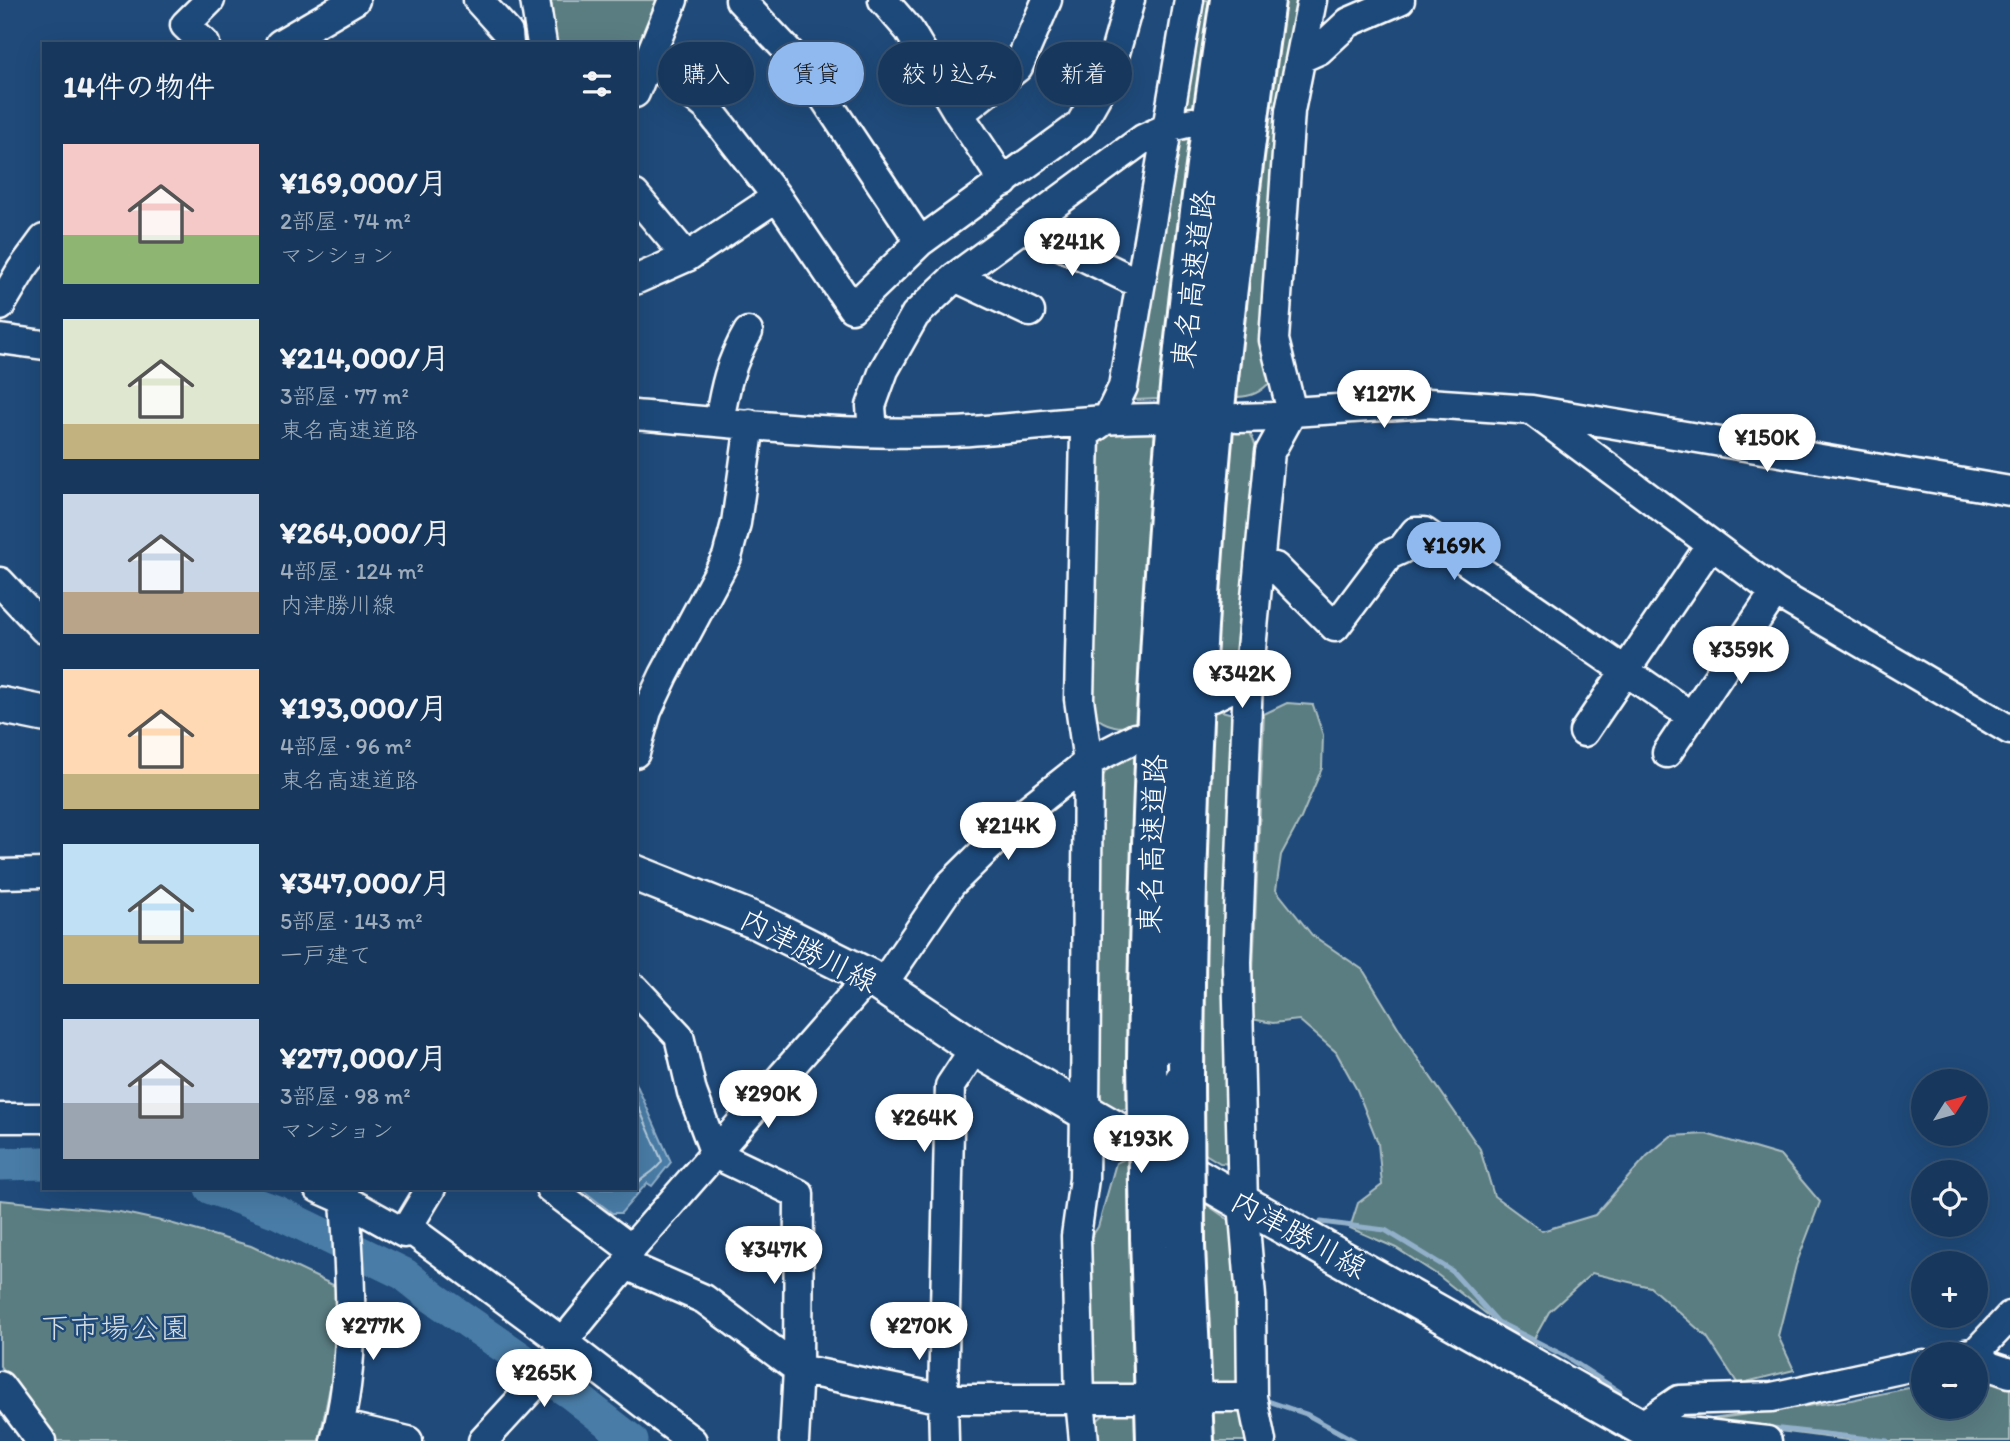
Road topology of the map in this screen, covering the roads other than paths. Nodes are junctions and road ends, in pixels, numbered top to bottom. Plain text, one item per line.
1 (209, 0) edge
2 (355, 0) edge
3 (478, 0) edge
4 (535, 0) edge
5 (673, 0) edge
6 (740, 0) edge
7 (883, 0) edge
8 (1048, 0) edge
9 (1130, 0) edge
10 (1189, 0) edge
11 (1230, 0) edge
12 (1265, 0) edge
13 (1312, 0) edge
14 (1400, 0) edge
15 (203, 42) edge
16 (283, 42) edge
17 (509, 42) edge
18 (542, 42) edge
19 (1301, 58) junction
20 (650, 60) junction
21 (637, 89) edge
22 (959, 114) junction
23 (1179, 125) junction
24 (1004, 182) junction
25 (637, 197) edge
26 (777, 197) junction
27 (1025, 228) junction
28 (920, 242) junction
29 (42, 245) edge
30 (687, 257) junction
31 (33, 270) edge
32 (955, 277) junction
33 (637, 279) edge
34 (1140, 284) junction
35 (0, 306) edge
36 (1030, 312) dead end
37 (748, 332) dead end
38 (0, 339) edge
39 (42, 345) edge
40 (1532, 410) junction
41 (1292, 412) junction
42 (637, 415) edge
43 (1108, 418) junction
44 (1155, 418) dead end
45 (1237, 418) dead end
46 (719, 422) junction
47 (750, 425) junction
48 (873, 432) junction
49 (2010, 491) edge
50 (1711, 544) junction
51 (1259, 564) junction
52 (0, 582) edge
53 (1774, 592) junction
54 (42, 627) edge
55 (1625, 671) junction
56 (1248, 680) junction
57 (1213, 697) dead end
58 (0, 705) edge
59 (42, 714) edge
60 (1691, 716) junction
61 (2010, 730) edge
62 (1584, 732) dead end
63 (1135, 738) dead end
64 (637, 747) edge
65 (1667, 754) dead end
66 (1088, 762) junction
67 (42, 873) edge
68 (0, 874) edge
69 (637, 874) edge
70 (875, 981) junction
71 (637, 991) edge
72 (975, 1048) junction
73 (1085, 1110) junction
74 (0, 1118) edge
75 (42, 1118) edge
76 (715, 1154) junction
77 (323, 1190) edge
78 (430, 1190) edge
79 (552, 1190) edge
80 (345, 1198) edge
81 (1243, 1203) junction
82 (407, 1227) junction
83 (1167, 1241) junction
84 (628, 1257) junction
85 (2010, 1316) edge
86 (1982, 1342) edge
87 (566, 1344) junction
88 (1988, 1365) edge
89 (1911, 1367) edge
90 (798, 1368) junction
91 (2010, 1373) edge
92 (0, 1386) edge
93 (1252, 1397) junction
94 (1213, 1398) dead end
95 (943, 1399) junction
96 (1133, 1399) dead end
97 (1080, 1400) junction
98 (337, 1433) edge
99 (1653, 1434) edge
100 (41, 1441) edge
101 (408, 1441) edge
102 (483, 1441) edge
103 (692, 1441) edge
104 (794, 1441) edge
105 (944, 1441) edge
106 (1084, 1441) edge
107 (1156, 1441) edge
108 (1194, 1441) edge
109 (1261, 1441) edge
110 (1767, 1441) edge

1 - 15 street
2 - 16 street
3 - 17 street
4 - 18 street
5 - 20 street
6 - 28 street
7 - 22 street
8 - 22 street
9 - 24 street
10 - 23 street
11 - 83 highway, 東名高速道路, bridge
12 - 83 highway, 東名高速道路, bridge
13 - 19 street
14 - 19 street
19 - 41 street
20 - 21 street
20 - 26 street
22 - 24 street
23 - 27 street
23 - 34 street
24 - 28 street
25 - 30 street
26 - 28 street
26 - 30 street
27 - 32 street
27 - 34 street
29 - 31 street
30 - 33 street
31 - 35 street
32 - 36 street
32 - 48 street
34 - 43 street
37 - 46 street
38 - 39 street
40 - 41 street
40 - 49 street
40 - 50 street
41 - 45 street
41 - 51 street
42 - 46 street
43 - 44 street
43 - 48 street
43 - 66 street
46 - 47 street
47 - 48 street
47 - 64 street
50 - 53 street
50 - 55 street
51 - 55 street
51 - 56 street
52 - 54 street
53 - 60 street
53 - 61 street
55 - 60 street
55 - 62 street
56 - 57 street
56 - 81 street
58 - 59 main road
60 - 65 street
63 - 66 street
66 - 70 street
66 - 73 street
67 - 68 street
69 - 70 main road, 内津勝川線
70 - 72 main road, 内津勝川線
70 - 76 street
71 - 76 street
72 - 73 main road, 内津勝川線
72 - 95 street
73 - 81 main road, 内津勝川線
73 - 97 street
74 - 75 street
76 - 84 street
76 - 90 street
77 - 80 street
78 - 82 street
79 - 84 street
80 - 82 street
80 - 98 street
81 - 93 street
81 - 99 main road, 内津勝川線
82 - 87 street
83 - 107 highway, 東名高速道路
83 - 108 highway, 東名高速道路
84 - 87 street
84 - 90 street
85 - 86 street
87 - 102 street
87 - 103 street
88 - 91 street
89 - 99 street
90 - 95 street
90 - 104 street
92 - 100 street
93 - 94 street
93 - 109 street
95 - 97 street
95 - 105 street
96 - 97 street
97 - 106 street
98 - 101 street
99 - 110 street

